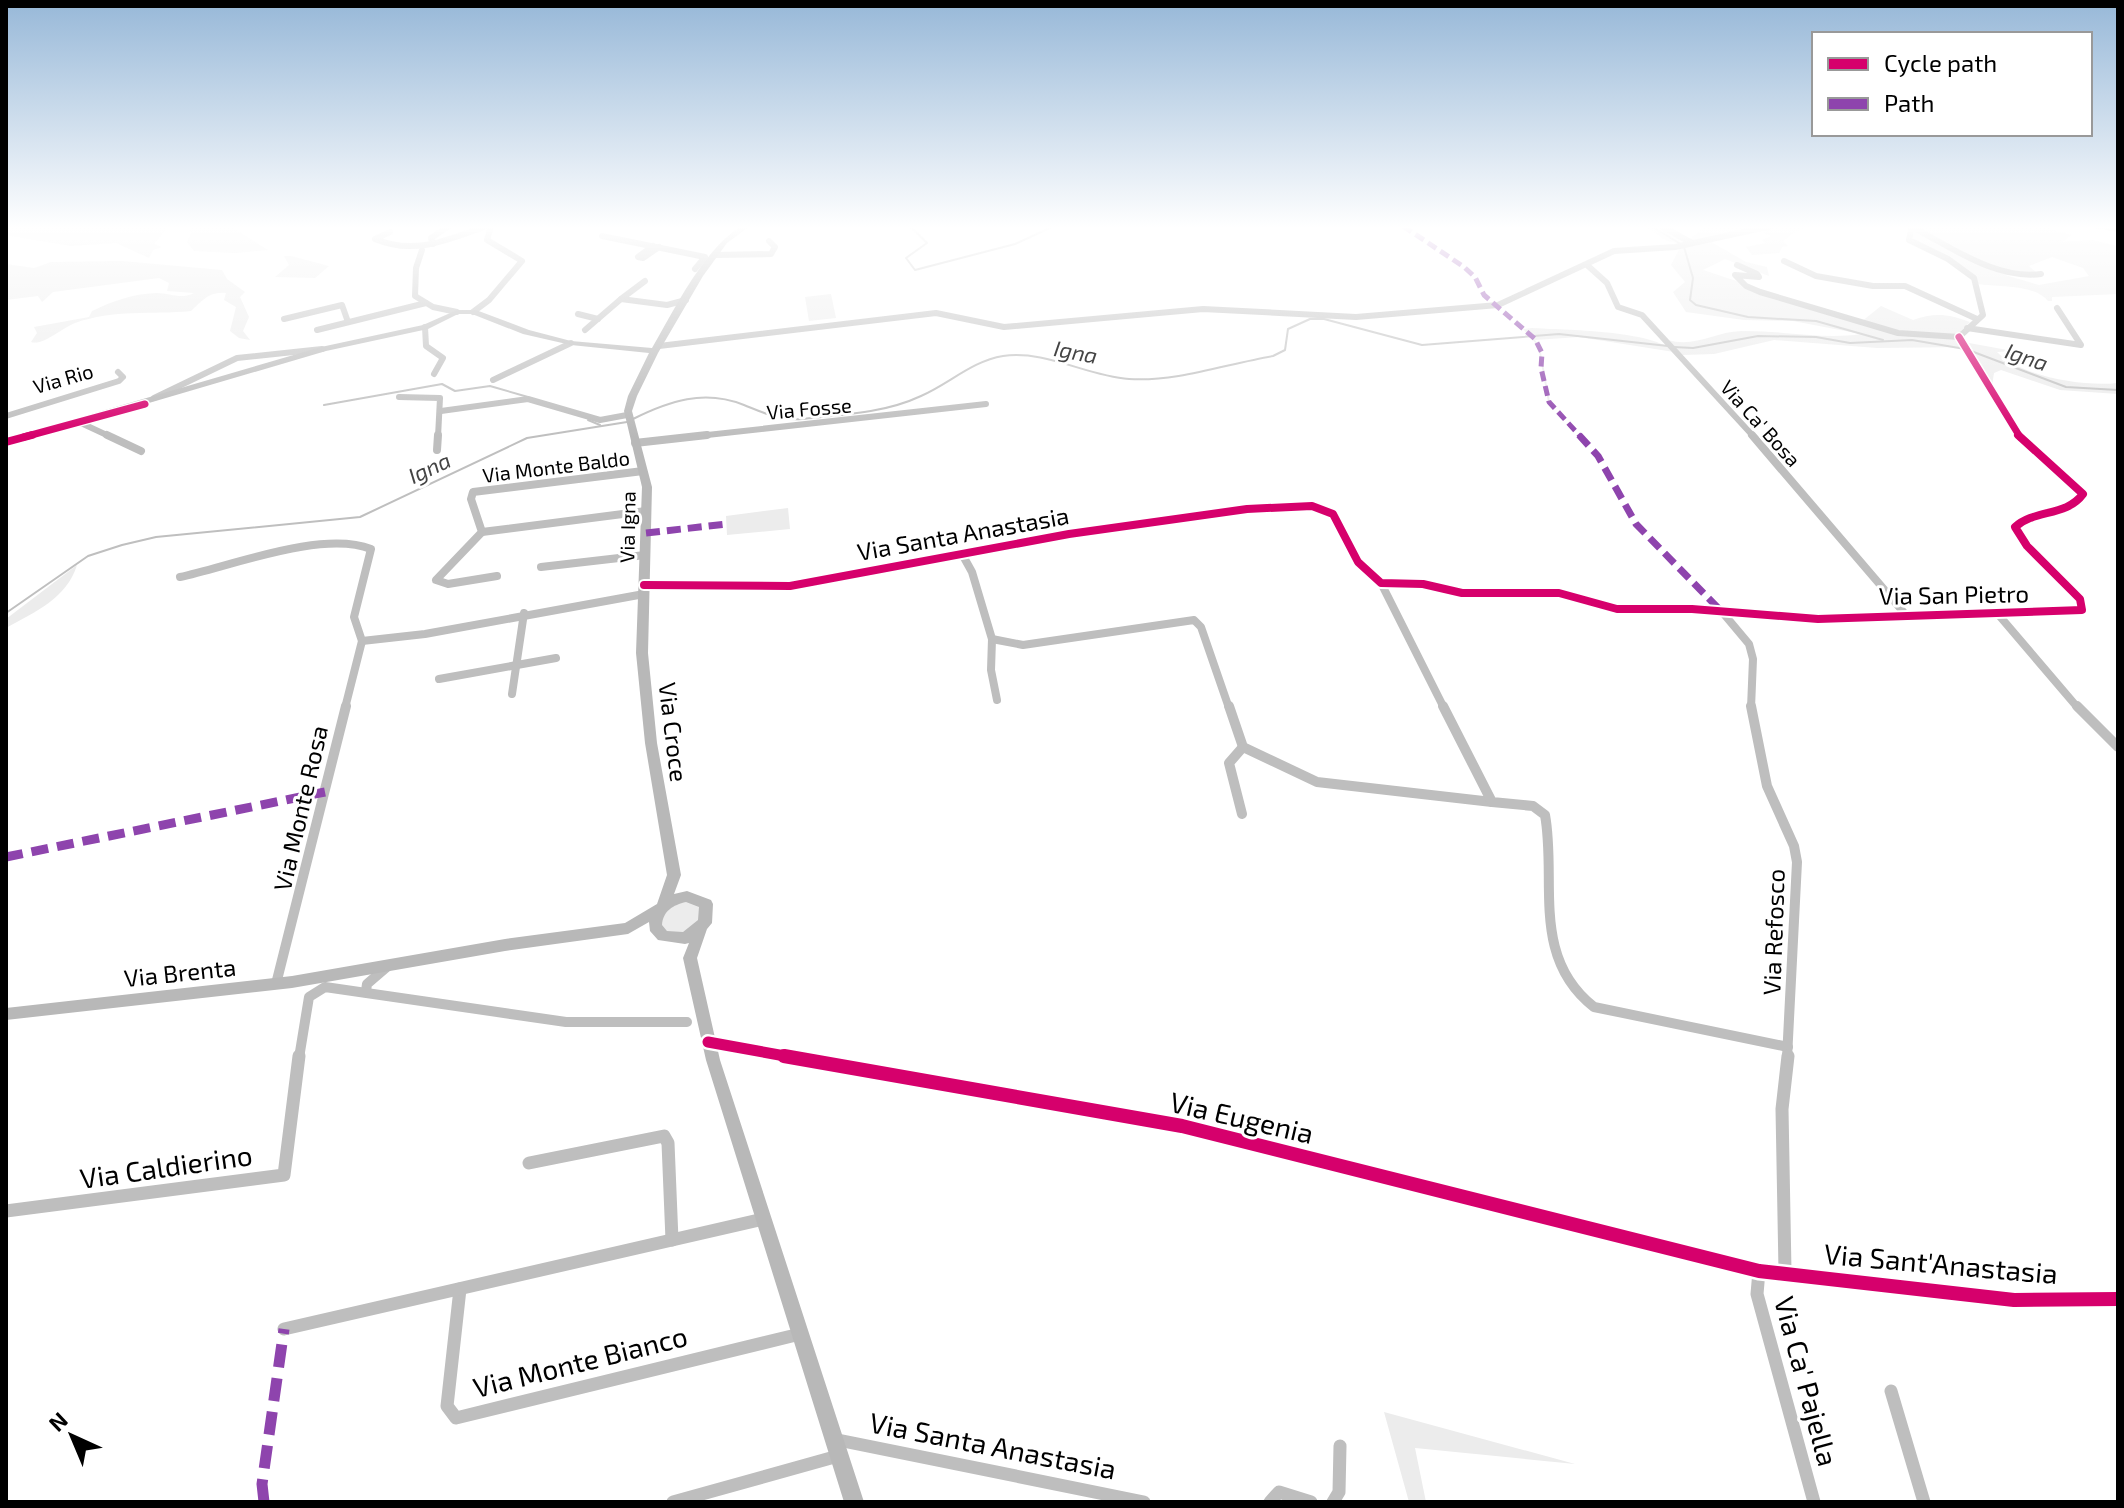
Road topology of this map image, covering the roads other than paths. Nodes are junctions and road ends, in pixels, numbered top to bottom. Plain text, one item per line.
1 (416, 296) edge
2 (492, 296) edge
3 (625, 296) edge
4 (683, 296) edge
5 (1517, 296) edge
6 (1615, 296) edge
7 (1775, 296) edge
8 (1928, 296) edge
9 (1979, 296) edge
10 (621, 299) junction
11 (426, 303) junction
12 (676, 306) junction
13 (2057, 308) dead end
14 (457, 312) junction
15 (473, 312) junction
16 (578, 314) dead end
17 (284, 319) dead end
18 (598, 319) junction
19 (1977, 319) junction
20 (348, 322) junction
21 (425, 327) junction
22 (1967, 328) junction
23 (317, 330) dead end
24 (585, 330) dead end
25 (1959, 337) junction
26 (571, 343) junction
27 (324, 349) junction
28 (657, 349) junction
29 (118, 372) dead end
30 (434, 374) dead end
31 (493, 380) dead end
32 (399, 397) dead end
33 (145, 404) junction
34 (986, 404) dead end
35 (441, 411) junction
36 (6, 416) edge
37 (629, 420) junction
38 (81, 423) junction
39 (6, 442) edge
40 (635, 443) junction
41 (437, 450) dead end
42 (141, 451) dead end
43 (643, 471) junction
44 (1285, 495) dead end
45 (1288, 506) junction
46 (646, 511) junction
47 (482, 532) junction
48 (962, 554) junction
49 (645, 555) junction
50 (541, 567) dead end
51 (497, 576) dead end
52 (180, 577) dead end
53 (1381, 583) junction
54 (644, 590) junction
55 (524, 613) junction
56 (1723, 613) junction
57 (1997, 613) junction
58 (1906, 615) junction
59 (992, 639) junction
60 (362, 641) junction
61 (556, 658) dead end
62 (515, 665) junction
63 (439, 679) dead end
64 (512, 694) dead end
65 (997, 700) dead end
66 (1243, 747) junction
67 (2118, 747) edge
68 (1492, 802) junction
69 (1242, 814) dead end
70 (674, 875) junction
71 (694, 897) junction
72 (661, 907) junction
73 (628, 928) junction
74 (700, 930) junction
75 (666, 938) junction
76 (690, 958) junction
77 (388, 966) junction
78 (359, 970) junction
79 (276, 984) junction
80 (367, 988) junction
81 (6, 1014) edge
82 (687, 1022) dead end
83 (708, 1042) junction
84 (1788, 1047) junction
85 (529, 1163) dead end
86 (6, 1211) edge
87 (763, 1219) junction
88 (672, 1240) junction
89 (1759, 1271) junction
90 (1785, 1271) junction
91 (460, 1289) junction
92 (2118, 1299) edge
93 (284, 1329) dead end
94 (800, 1334) junction
95 (1891, 1391) dead end
96 (1340, 1446) dead end
97 (836, 1448) junction
98 (673, 1502) edge
99 (854, 1502) edge
100 (1144, 1502) edge
101 (1270, 1502) edge
102 (1311, 1502) edge
103 (1333, 1502) edge
104 (1814, 1502) edge
105 (1924, 1502) edge

1 - 11 street
2 - 15 street
3 - 10 street
4 - 12 main road
5 - 28 street
6 - 58 street, Via Ca' Bosa
7 - 25 street
8 - 19 street
9 - 19 street
10 - 12 street
10 - 18 street
11 - 14 street
11 - 20 street
12 - 28 main road
13 - 22 street
14 - 15 main road
14 - 21 main road, Via Rio
15 - 26 main road
16 - 18 street
17 - 20 street
18 - 24 street
19 - 22 street
20 - 23 street
21 - 27 main road, Via Rio
21 - 30 street
22 - 25 street
25 - 57 street, Via San Pietro
26 - 28 main road
26 - 31 street
27 - 33 main road, Via Rio
27 - 33 street, Via Rio
28 - 37 main road
29 - 36 street, Via Rio
32 - 35 street
33 - 38 main road, Via Rio
34 - 40 street, Via Fosse
35 - 37 street
35 - 41 street
37 - 40 main road, Via Igna
38 - 39 main road, Via Rio
38 - 42 street
40 - 43 main road, Via Igna
43 - 46 main road, Via Igna
43 - 47 street, Via Monte Baldo
44 - 45 street
45 - 48 street, Via Santa Anastasia
45 - 53 street, Via Santa Anastasia
46 - 47 street
46 - 49 main road, Via Igna
47 - 51 street
48 - 54 street, Via Santa Anastasia
48 - 59 street
49 - 50 street
49 - 54 main road, Via Igna
52 - 60 street, Via Monte Rosa
53 - 56 street
53 - 68 street
54 - 55 street
54 - 70 main road, Via Croce
55 - 60 street
55 - 62 street
56 - 58 street, Via San Pietro
56 - 84 street, Via Refosco
57 - 58 street, Via San Pietro
57 - 67 street
59 - 65 street
59 - 66 street
60 - 79 street, Via Monte Rosa
61 - 62 street
62 - 63 street
62 - 64 street
66 - 68 street
66 - 69 street
68 - 84 street
70 - 71 main road
70 - 72 main road, Via Croce
71 - 72 main road
71 - 74 main road
72 - 73 main road, Via Brenta
72 - 75 main road, Via Croce
73 - 75 main road, Via Brenta
73 - 77 main road, Via Brenta
74 - 75 main road
74 - 76 main road
75 - 76 main road
76 - 83 main road
77 - 78 main road, Via Brenta
77 - 80 street
78 - 79 main road, Via Brenta
78 - 80 street
79 - 81 main road, Via Brenta
80 - 82 street
80 - 86 street, Via Caldierino
83 - 87 main road
83 - 89 street, Via Eugenia
84 - 90 street, Via Refosco
85 - 88 street
87 - 88 street
87 - 94 main road
88 - 91 street
89 - 90 street, Via Sant'Anastasia
89 - 104 street, Via Ca' Pajella
90 - 92 street, Via Sant'Anastasia
91 - 93 street
91 - 94 street, Via Monte Bianco
94 - 97 main road
95 - 105 street
96 - 103 street
97 - 98 street
97 - 99 main road
97 - 100 street, Via Santa Anastasia
101 - 102 street

